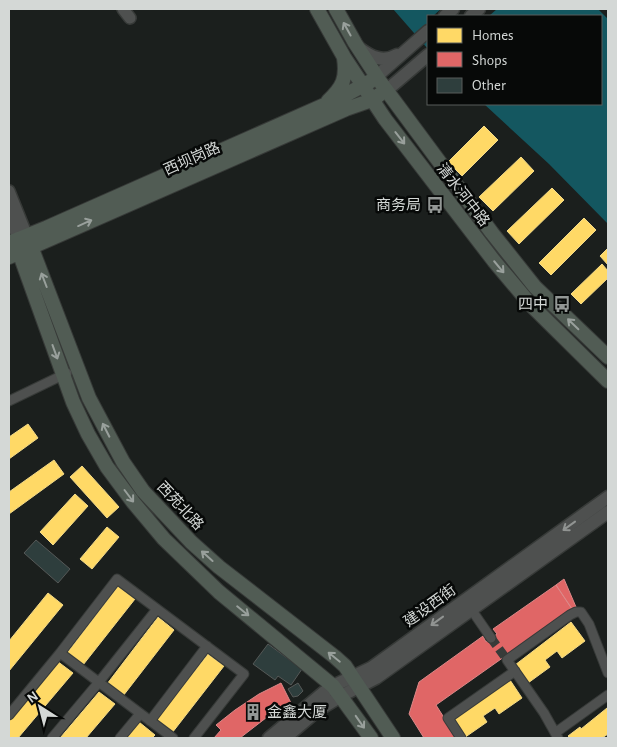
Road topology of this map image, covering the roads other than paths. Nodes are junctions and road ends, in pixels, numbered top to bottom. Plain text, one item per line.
1 (317, 9) edge
2 (336, 9) edge
3 (427, 32) edge
4 (358, 47) junction
5 (409, 48) junction
6 (344, 57) junction
7 (425, 58) edge
8 (402, 78) junction
9 (375, 88) junction
10 (324, 105) junction
11 (399, 108) junction
12 (346, 109) junction
13 (385, 119) junction
14 (9, 191) edge
15 (9, 214) edge
16 (19, 246) edge
17 (608, 357) edge
18 (78, 367) junction
19 (63, 374) junction
20 (608, 381) edge
21 (9, 401) edge
22 (608, 497) edge
23 (608, 512) edge
24 (157, 609) junction
25 (471, 609) junction
26 (491, 638) tunnel mouth
27 (207, 646) junction
28 (60, 653) junction
29 (515, 672) junction
30 (608, 673) edge
31 (99, 682) junction
32 (356, 682) junction
33 (337, 691) junction
34 (608, 695) edge
35 (140, 714) junction
36 (9, 715) edge
37 (150, 721) junction
38 (557, 736) edge
39 (52, 738) edge
40 (120, 738) edge
41 (173, 738) edge
42 (194, 738) edge
43 (269, 738) edge
44 (285, 738) edge
45 (371, 738) edge
46 (393, 738) edge
47 (461, 738) edge

1 - 6 main road, 清水河中路
4 -> 2 main road, 清水河中路
3 - 5 main road
4 - 5 main road
4 - 9 main road, 清水河中路
5 - 9 main road
6 - 9 main road, 清水河中路
6 - 10 main road
7 - 8 main road
8 - 9 main road
8 - 11 main road
9 - 10 main road, 西坝岗路
9 - 11 main road, 清水河中路
9 - 12 main road, 西坝岗路
9 - 13 main road, 清水河中路
10 - 16 main road, 西坝岗路
17 -> 11 main road, 清水河中路
12 - 13 main road
16 -> 12 main road, 西坝岗路
13 -> 20 main road, 清水河中路
14 - 16 street
15 - 16 street
18 -> 16 main road, 西苑北路
16 -> 19 main road
18 - 19 street
32 -> 18 main road, 西苑北路
19 - 21 street
19 -> 33 main road
22 -> 32 main road, 建设西街
23 - 25 main road, 建设西街
24 - 27 street
24 - 28 street
24 - 31 street
25 - 26 street
25 - 32 main road, 建设西街
27 - 37 street
27 - 42 street
28 - 31 street
28 - 36 street
29 - 30 street
29 - 38 street
29 - 47 street
31 - 35 street
31 - 39 street
32 - 33 main road, 建设西街
32 - 46 main road, 西苑北路
33 - 43 main road, 建设西街
33 - 44 main road, 建设西街
33 -> 45 main road
34 - 38 street
35 - 37 street
35 - 40 street
37 - 41 street

